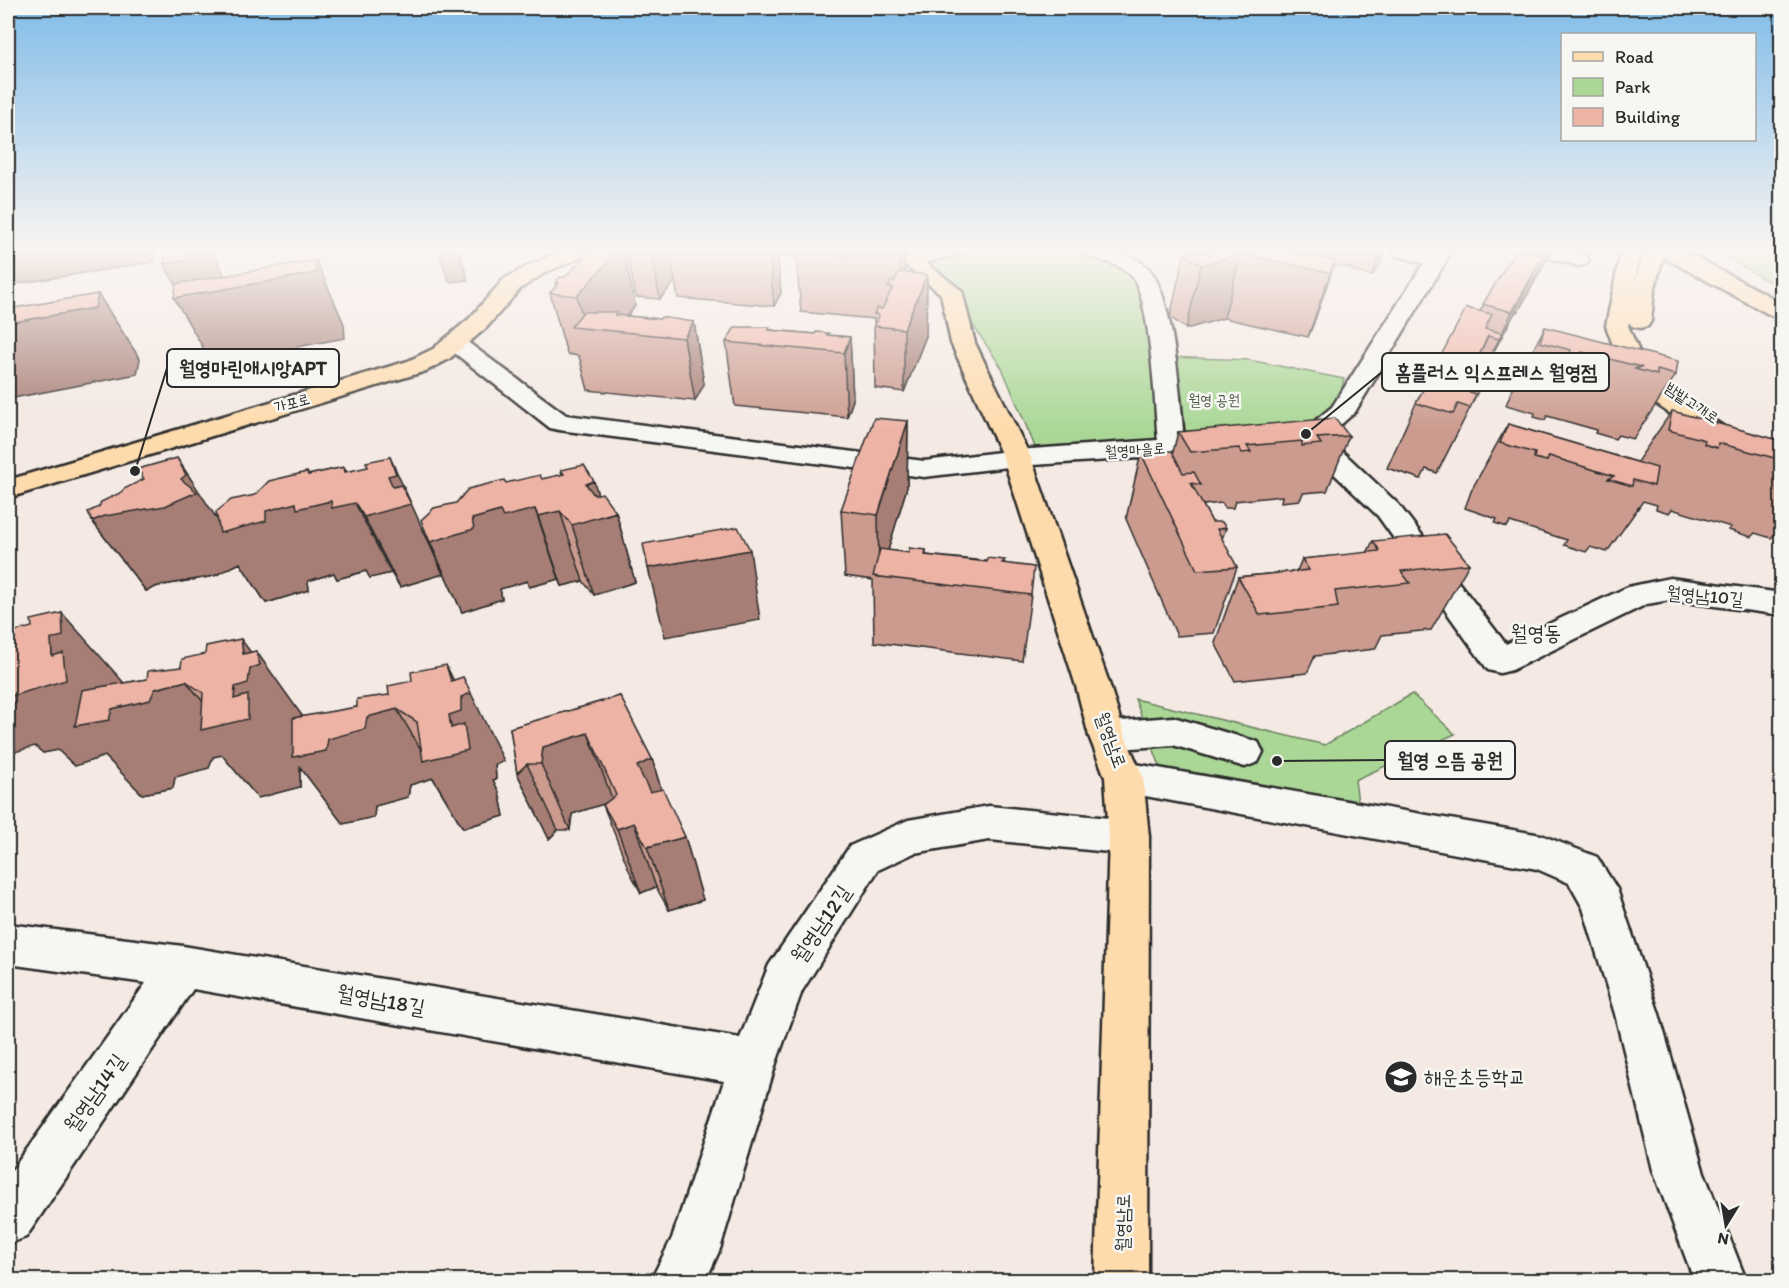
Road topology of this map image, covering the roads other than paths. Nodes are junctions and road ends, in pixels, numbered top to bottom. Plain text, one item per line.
1 (488, 311) edge
2 (956, 311) edge
3 (1155, 311) edge
4 (1405, 311) edge
5 (1619, 311) edge
6 (1640, 311) edge
7 (454, 343) junction
8 (1311, 437) junction
9 (1276, 440) edge
10 (1241, 442) edge
11 (1172, 448) junction
12 (1017, 458) junction
13 (1782, 459) edge
14 (1782, 478) edge
15 (8, 489) edge
16 (1782, 604) edge
17 (1107, 736) junction
18 (1245, 752) dead end
19 (1124, 777) junction
20 (1129, 837) junction
21 (8, 944) edge
22 (183, 967) junction
23 (753, 1063) junction
24 (8, 1219) edge
25 (686, 1265) edge
26 (1122, 1281) edge
27 (1720, 1281) edge

1 - 7 main road, 가포로
2 - 12 main road, 월영남로
3 - 11 street
4 - 8 street
5 - 14 main road, 밤밭고개로
6 - 13 main road, 밤밭고개로
7 - 12 street, 월영마을로
7 - 15 main road, 가포로
8 - 9 street
8 - 16 street, 월영남10길
10 - 11 street, 월영마을로
11 - 12 street, 월영마을로
12 - 17 main road, 월영남로
17 - 18 street
17 - 19 main road, 월영남로
19 - 20 main road, 월영남로
19 - 27 street
20 - 23 street, 월영남12길
20 - 26 main road, 월영남로
21 - 22 street, 월영남18길
22 - 23 street, 월영남18길
22 - 24 street, 월영남14길
23 - 25 street, 월영남12길

